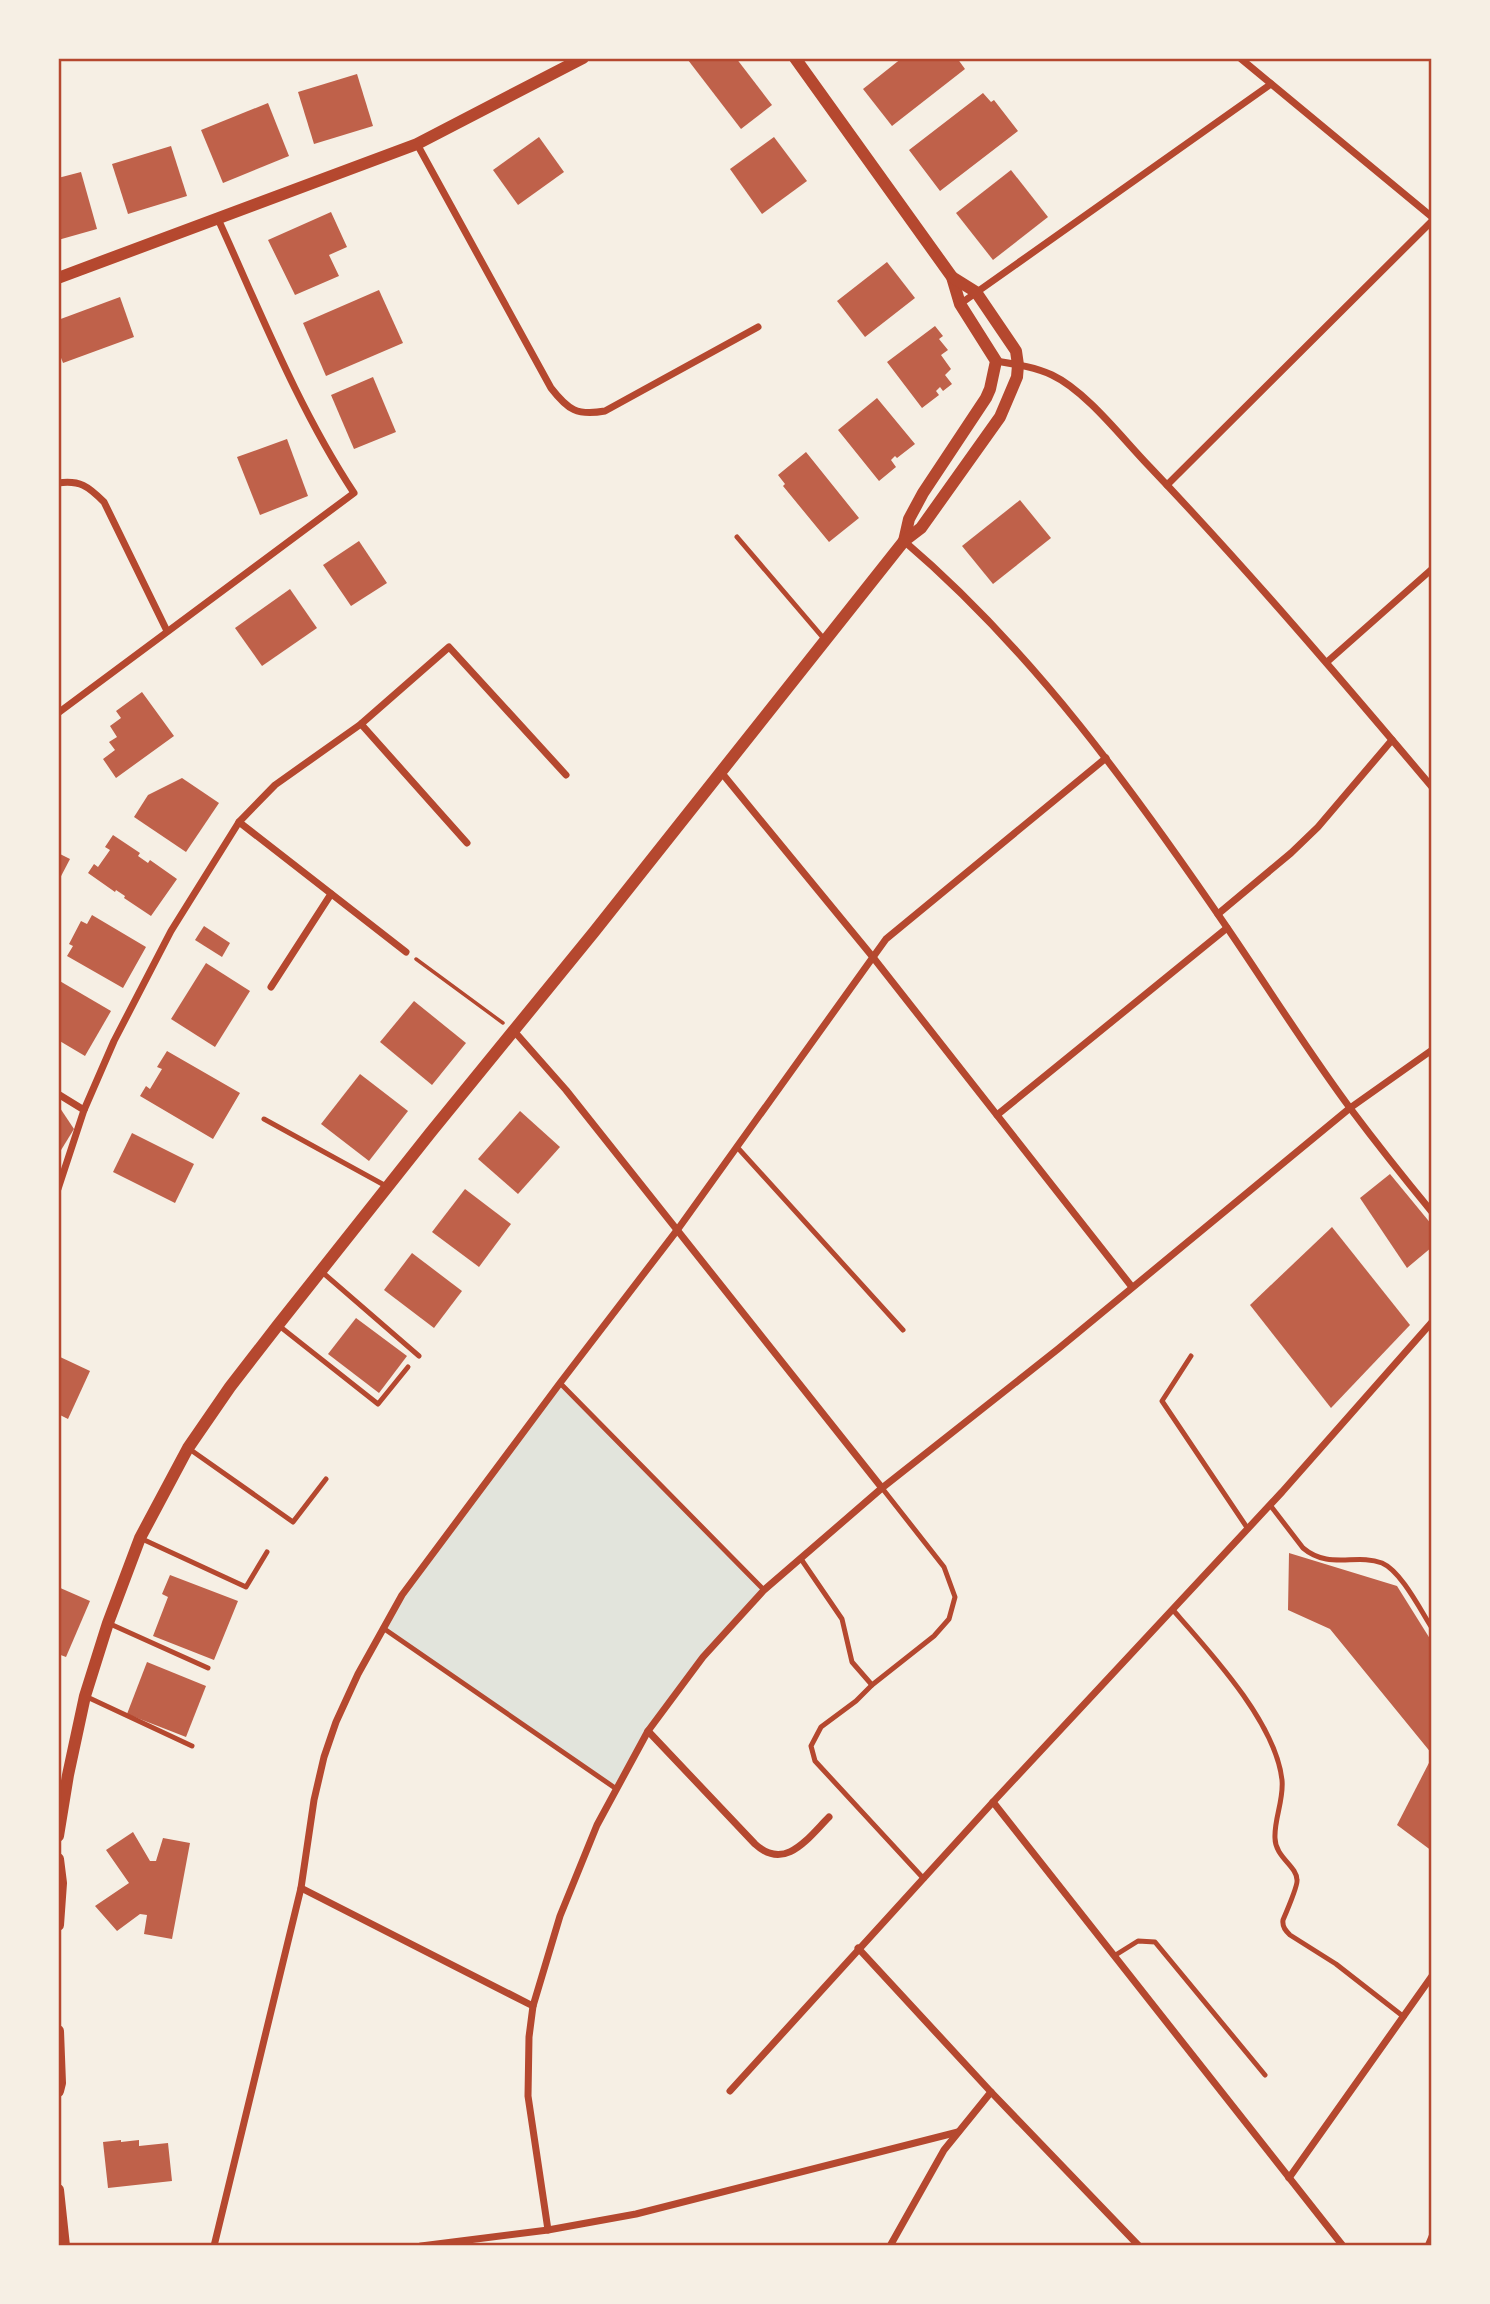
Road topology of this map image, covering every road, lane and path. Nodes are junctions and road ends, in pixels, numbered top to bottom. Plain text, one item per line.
1 (795, 58) edge
2 (1240, 58) edge
3 (579, 59) edge
4 (1271, 84) junction
5 (417, 144) junction
6 (218, 219) junction
7 (1432, 219) edge
8 (953, 277) junction
9 (58, 278) edge
10 (976, 292) junction
11 (960, 303) junction
12 (758, 327) dead end
13 (996, 361) junction
14 (1018, 365) junction
15 (58, 483) edge
16 (1167, 485) junction
17 (737, 537) dead end
18 (904, 541) junction
19 (1432, 569) edge
20 (167, 631) junction
21 (825, 640) junction
22 (1327, 662) junction
23 (58, 713) edge
24 (361, 724) junction
25 (1392, 740) junction
26 (1106, 758) junction
27 (721, 772) junction
28 (566, 775) dead end
29 (1432, 787) edge
30 (239, 822) junction
31 (467, 843) dead end
32 (331, 894) junction
33 (1218, 914) junction
34 (1227, 928) junction
35 (406, 952) joint
36 (872, 956) junction
37 (271, 987) dead end
38 (514, 1031) junction
39 (1432, 1050) edge
40 (58, 1094) edge
41 (1350, 1108) junction
42 (84, 1110) junction
43 (997, 1115) junction
44 (264, 1119) dead end
45 (737, 1147) junction
46 (388, 1187) junction
47 (58, 1189) edge
48 (1432, 1212) edge
49 (678, 1229) junction
50 (321, 1271) junction
51 (1132, 1287) junction
52 (1432, 1322) edge
53 (278, 1325) junction
54 (903, 1331) dead end
55 (419, 1356) dead end
56 (1191, 1356) dead end
57 (408, 1367) dead end
58 (560, 1383) junction
59 (188, 1448) junction
60 (326, 1479) dead end
61 (882, 1489) junction
62 (1270, 1505) junction
63 (1248, 1529) junction
64 (140, 1538) junction
65 (267, 1552) dead end
66 (801, 1559) junction
67 (764, 1590) junction
68 (1173, 1610) junction
69 (108, 1623) junction
70 (383, 1628) junction
71 (1432, 1628) edge
72 (208, 1668) dead end
73 (872, 1685) junction
74 (85, 1696) junction
75 (648, 1731) junction
76 (192, 1746) dead end
77 (615, 1788) junction
78 (992, 1802) junction
79 (828, 1817) dead end
80 (58, 1836) edge
81 (58, 1860) edge
82 (924, 1879) junction
83 (301, 1888) junction
84 (58, 1925) edge
85 (858, 1948) junction
86 (1114, 1956) junction
87 (1432, 1976) edge
88 (533, 2006) junction
89 (1404, 2017) junction
90 (58, 2031) edge
91 (1265, 2074) dead end
92 (58, 2091) edge
93 (730, 2091) dead end
94 (991, 2092) junction
95 (958, 2132) junction
96 (1289, 2178) junction
97 (58, 2190) edge
98 (548, 2230) junction
99 (1432, 2234) edge
100 (1135, 2245) edge
101 (64, 2246) edge
102 (214, 2246) edge
103 (421, 2246) edge
104 (890, 2246) edge
105 (1343, 2246) edge
106 (1427, 2246) edge

1 - 8 street
2 - 4 street
3 - 5 street
4 - 7 street
4 - 10 street
5 - 6 street
5 - 12 street
6 - 9 street
6 - 20 street
7 - 16 street
8 - 10 street
8 - 11 street
10 - 11 street
10 - 14 street
11 - 13 street
13 - 14 street
13 - 18 street
14 - 16 street
14 - 18 street
15 - 20 street
16 - 22 street
17 - 21 lane
18 - 21 street
18 - 26 street
19 - 22 street
20 - 23 street
21 - 27 street
22 - 25 street
24 - 28 street
24 - 30 street
24 - 31 street
25 - 29 street
25 - 33 street
26 - 33 street
26 - 36 street
27 - 36 street
27 - 38 street
30 - 32 street
30 - 42 street
32 - 35 street
32 - 37 street
33 - 34 street
34 - 41 street
34 - 43 street
35 - 38 path
36 - 43 street
36 - 45 street
38 - 46 street
38 - 49 street
39 - 41 street
40 - 42 street
41 - 48 street
41 - 51 street
42 - 47 street
43 - 51 street
44 - 46 lane
45 - 49 street
45 - 54 lane
46 - 50 street
49 - 58 street
49 - 61 street
50 - 53 street
50 - 55 lane
51 - 61 street
52 - 62 street
53 - 57 lane
53 - 59 street
56 - 63 lane
58 - 67 lane
58 - 70 street
59 - 60 lane
59 - 64 street
61 - 66 street
61 - 73 lane
62 - 63 street
62 - 71 lane
63 - 68 street
64 - 65 lane
64 - 69 street
66 - 67 street
66 - 73 lane
67 - 75 street
68 - 78 street
68 - 89 lane
69 - 72 lane
69 - 74 street
70 - 77 lane
70 - 83 street
73 - 82 lane
74 - 76 lane
74 - 80 street
75 - 77 street
75 - 79 street
77 - 88 street
78 - 82 street
78 - 86 street
81 - 84 street
82 - 85 street
83 - 88 street
83 - 102 street
85 - 93 street
85 - 94 street
86 - 91 lane
86 - 96 street
87 - 89 street
88 - 98 street
89 - 96 street
90 - 92 street
94 - 95 street
94 - 100 street
95 - 98 street
95 - 104 street
96 - 105 street
97 - 101 street
98 - 103 street
99 - 106 lane

